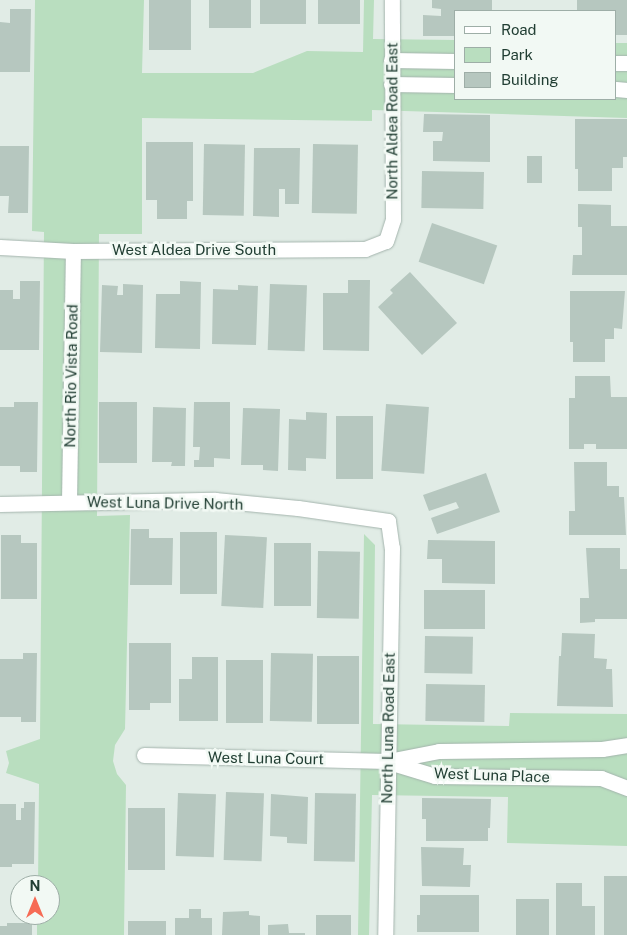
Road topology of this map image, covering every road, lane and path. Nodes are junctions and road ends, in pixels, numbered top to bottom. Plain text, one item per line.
1 (392, 0) edge
2 (391, 60) junction
3 (454, 61) edge
4 (391, 84) junction
5 (454, 85) edge
6 (386, 241) joint
7 (0, 247) edge
8 (73, 251) junction
9 (69, 502) junction
10 (0, 504) edge
11 (388, 521) joint
12 (627, 745) edge
13 (144, 756) dead end
14 (388, 761) junction
15 (627, 788) edge
16 (385, 935) edge

1 - 2 street, North Aldea Road East
2 - 3 street
2 - 4 street, North Aldea Road East
4 - 5 street
4 - 6 street, North Aldea Road East
6 - 8 street, West Aldea Drive South
7 - 8 street, West Aldea Drive South
8 - 9 street, North Rio Vista Road
9 - 10 street, West Luna Drive North
9 - 11 street, West Luna Drive North
11 - 14 street, North Luna Road East
12 - 14 street, West Luna Place
13 - 14 street, West Luna Court
14 - 15 street, West Luna Place
14 - 16 street, North Luna Road East

